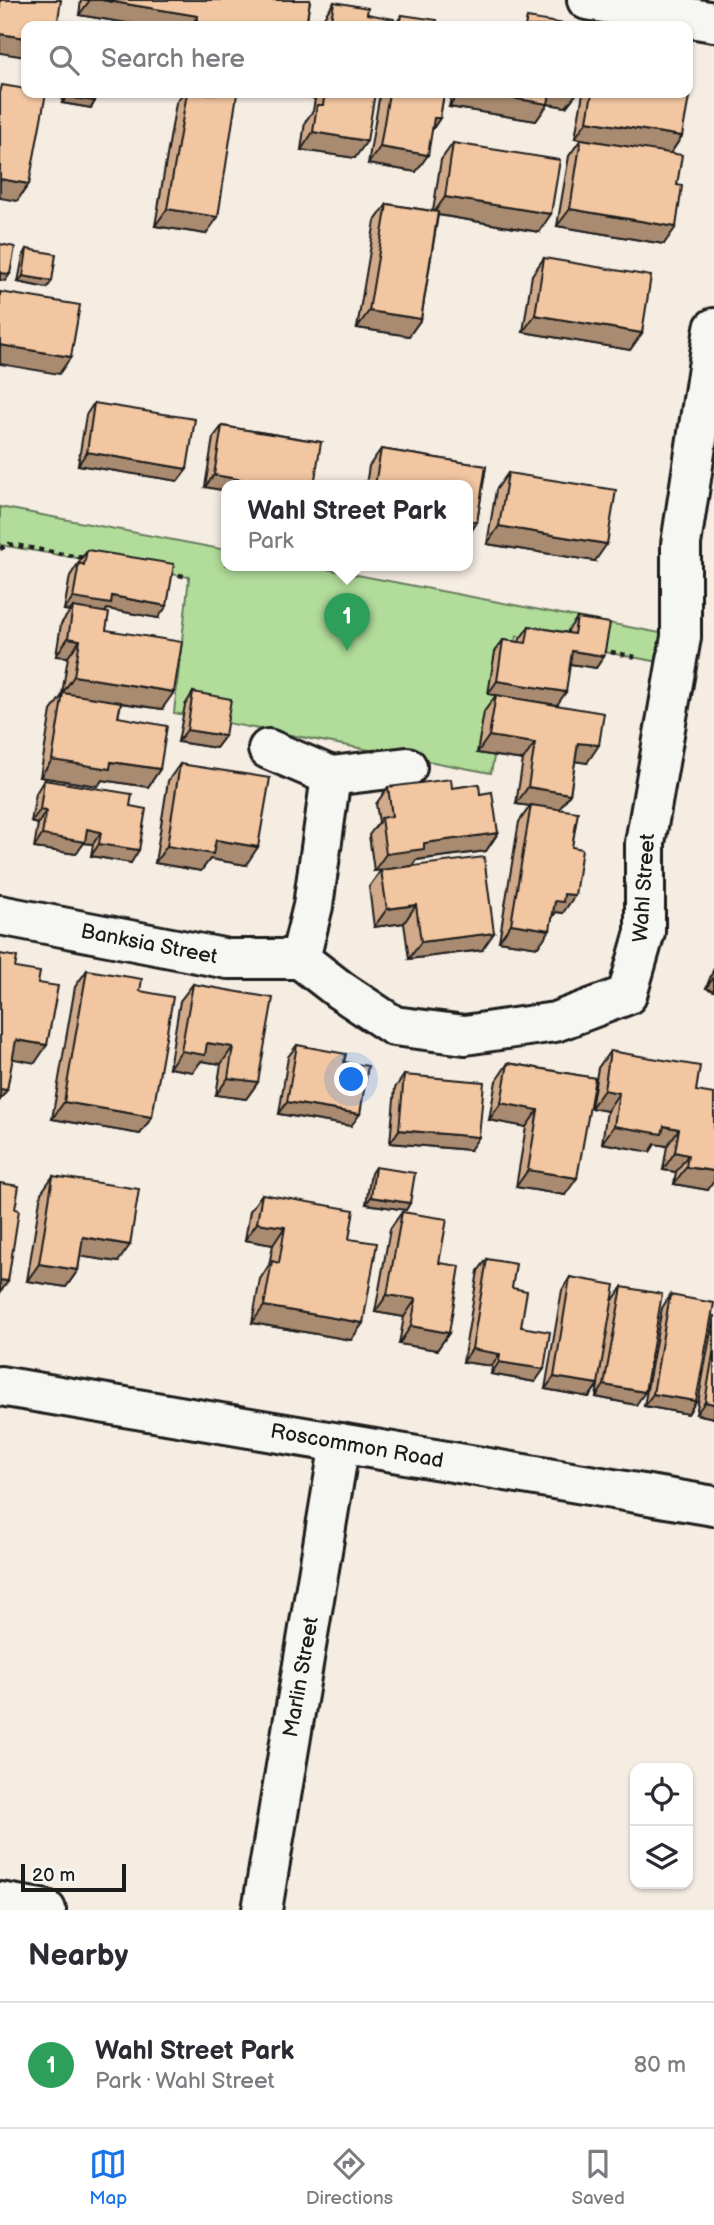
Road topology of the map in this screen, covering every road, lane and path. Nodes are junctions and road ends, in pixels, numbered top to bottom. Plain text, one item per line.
1 (587, 0) edge
2 (714, 22) edge
3 (714, 328) edge
4 (0, 549) edge
5 (86, 558) edge
6 (163, 572) edge
7 (189, 577) dead end
8 (268, 749) dead end
9 (407, 767) dead end
10 (331, 776) junction
11 (0, 915) edge
12 (300, 959) junction
13 (0, 1386) edge
14 (341, 1443) junction
15 (714, 1506) edge
16 (0, 1902) edge
17 (46, 1910) edge
18 (262, 1910) edge

1 - 2 street
3 - 12 street, Wahl Street
4 - 5 path
6 - 7 path
8 - 10 street
9 - 10 street
10 - 12 street
11 - 12 street, Banksia Street
13 - 14 street, Roscommon Road
14 - 15 street, Roscommon Road
14 - 18 street, Marlin Street
16 - 17 street

